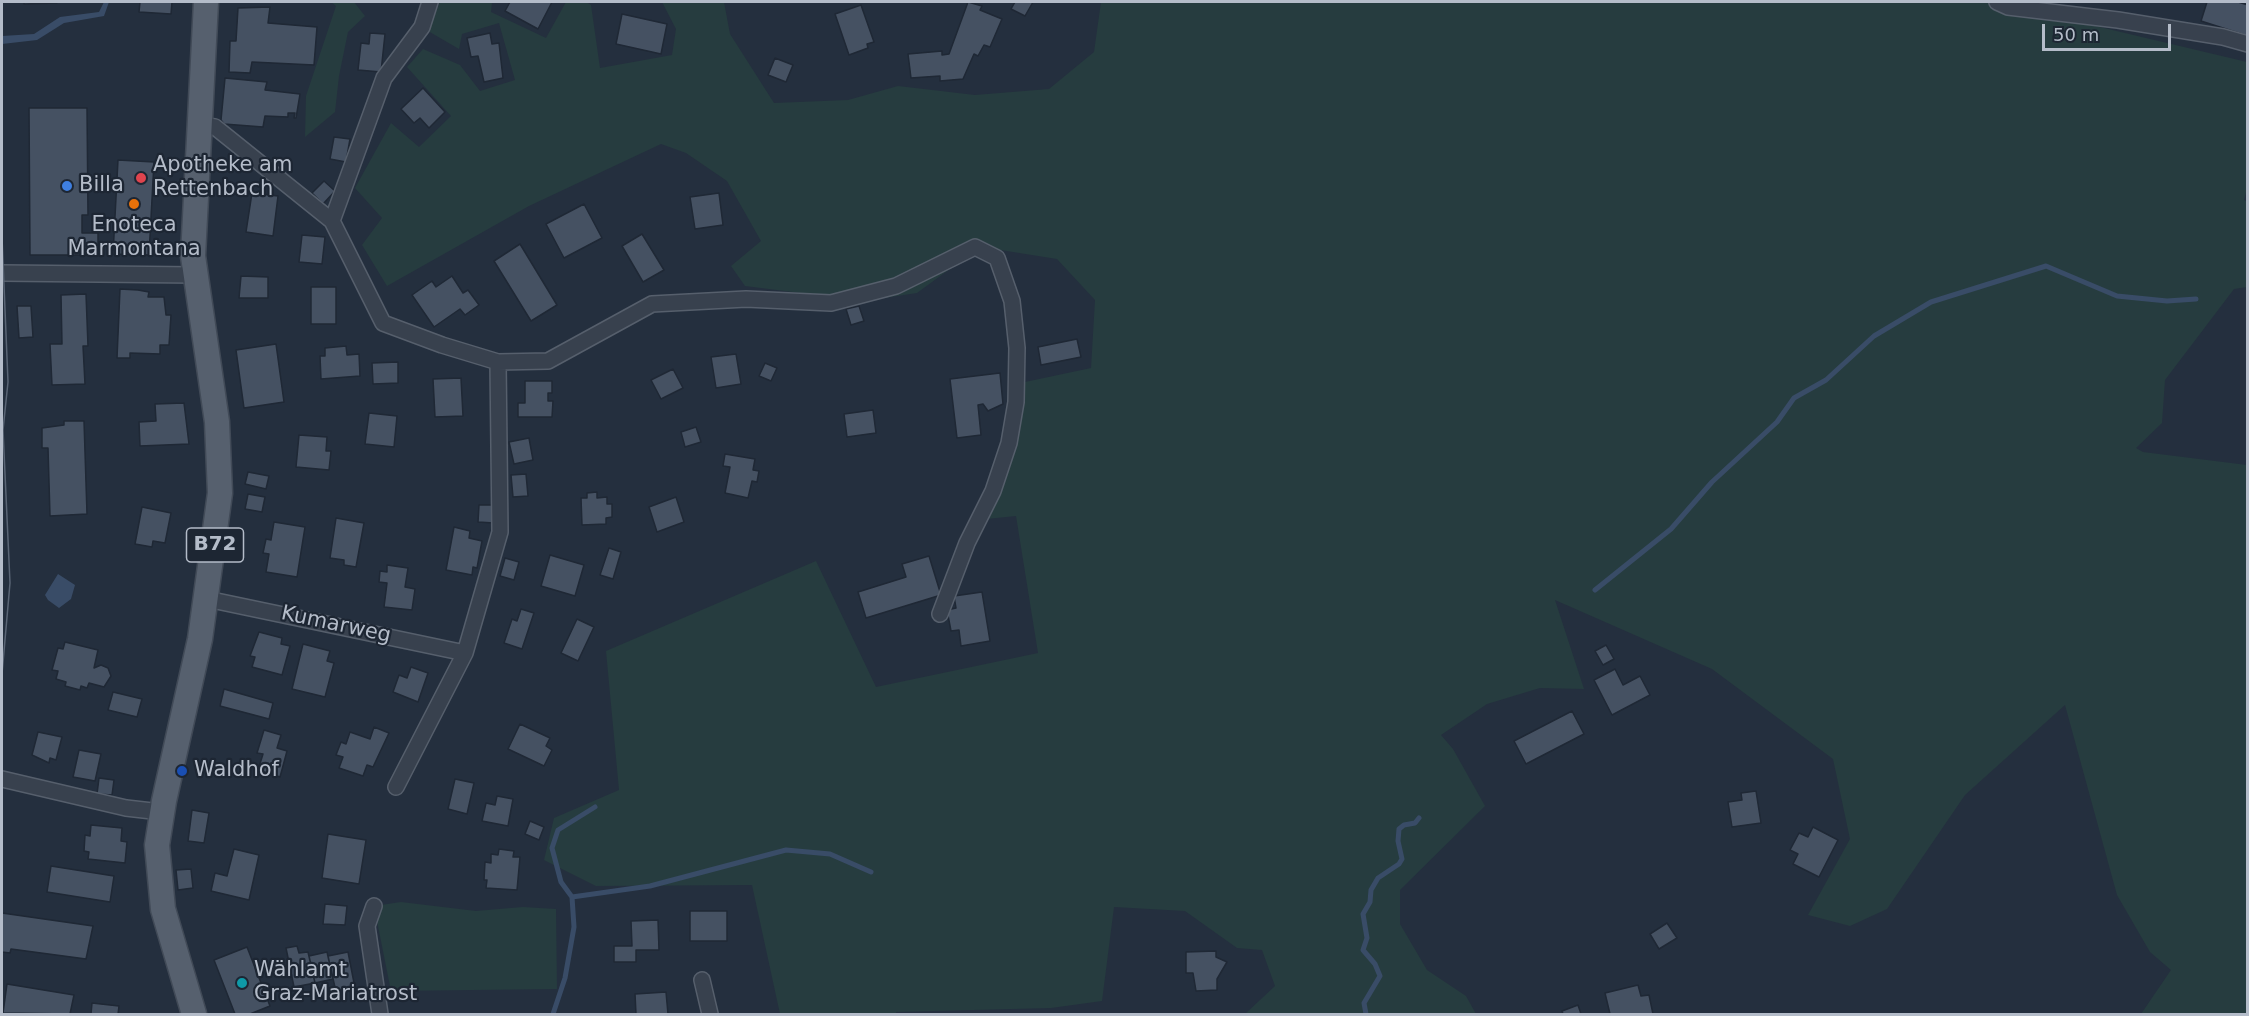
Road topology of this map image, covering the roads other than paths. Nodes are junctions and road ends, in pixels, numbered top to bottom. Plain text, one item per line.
1 (206, 2) edge
2 (429, 2) edge
3 (1997, 2) edge
4 (2247, 44) edge
5 (198, 124) junction
6 (332, 221) junction
7 (2, 273) edge
8 (195, 275) junction
9 (498, 362) junction
10 (207, 599) junction
11 (940, 614) dead end
12 (465, 653) junction
13 (2, 779) edge
14 (396, 788) dead end
15 (161, 812) junction
16 (374, 906) dead end
17 (702, 980) dead end
18 (194, 1014) edge
19 (380, 1014) edge
20 (710, 1014) edge

1 - 5 main road, B72
2 - 6 street
3 - 4 street
5 - 6 street
5 - 8 main road, B72
6 - 9 street
7 - 8 street
8 - 10 main road, B72
9 - 11 street
9 - 12 street
10 - 12 street, Kumarweg
10 - 15 main road, B72
12 - 14 street
13 - 15 street
15 - 18 main road, B72
16 - 19 street
17 - 20 street

